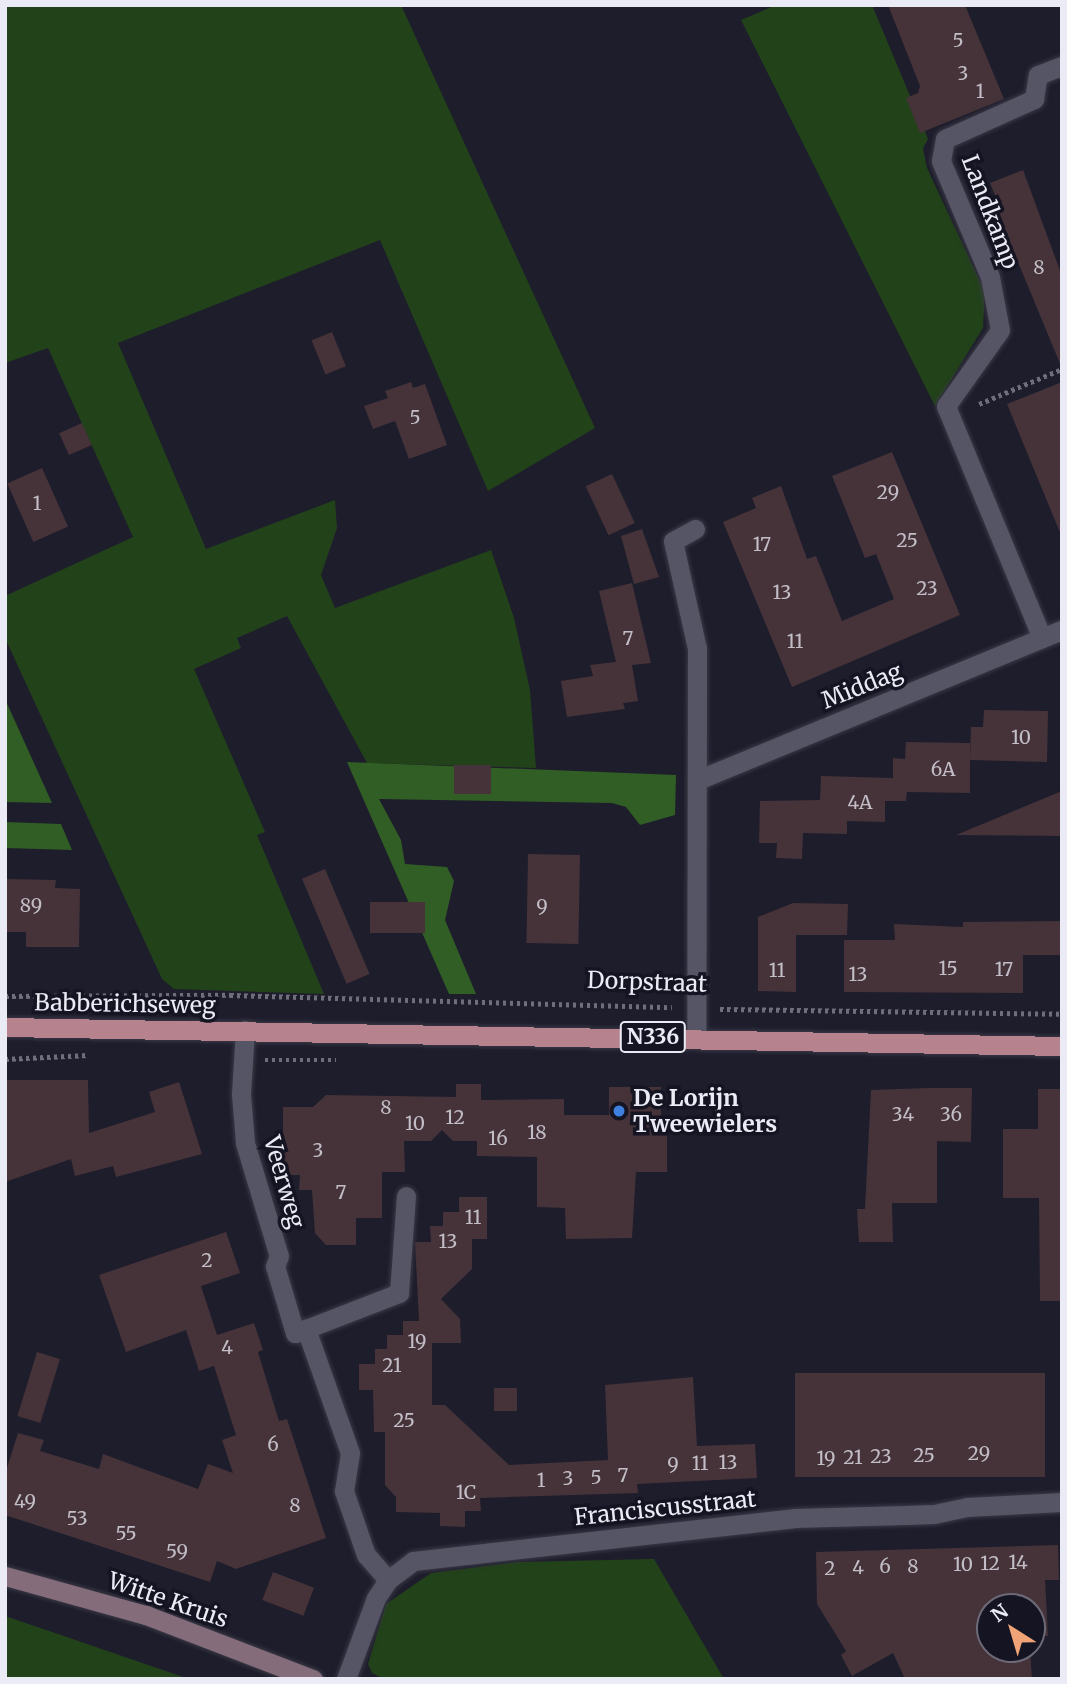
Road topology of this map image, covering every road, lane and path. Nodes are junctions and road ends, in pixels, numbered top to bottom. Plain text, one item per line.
1 (1062, 66) edge
2 (1062, 369) edge
3 (951, 423) junction
4 (695, 529) dead end
5 (1062, 630) edge
6 (1042, 638) junction
7 (700, 779) junction
8 (230, 995) joint
9 (5, 996) edge
10 (696, 1008) junction
11 (1062, 1014) edge
12 (5, 1027) edge
13 (245, 1030) junction
14 (695, 1038) junction
15 (1062, 1046) edge
16 (406, 1196) dead end
17 (306, 1329) junction
18 (1062, 1503) edge
19 (5, 1576) edge
20 (388, 1580) junction
21 (313, 1679) edge
22 (346, 1679) edge

1 - 3 street, Landkamp
2 - 3 path
3 - 6 street
4 - 7 street
5 - 6 street, Middag
6 - 7 street, Middag
7 - 10 street
8 - 9 path, Babberichseweg
8 - 10 path, Dorpstraat
10 - 11 path, Dorpstraat
10 - 14 street
12 - 13 main road, Babberichseweg / N336
13 - 14 main road, N336
13 - 17 street, Veerweg
14 - 15 main road, N336
16 - 17 street
17 - 20 street, Veerweg
18 - 20 street, Franciscusstraat
19 - 21 main road, Witte Kruis
20 - 22 street, Franciscusstraat

